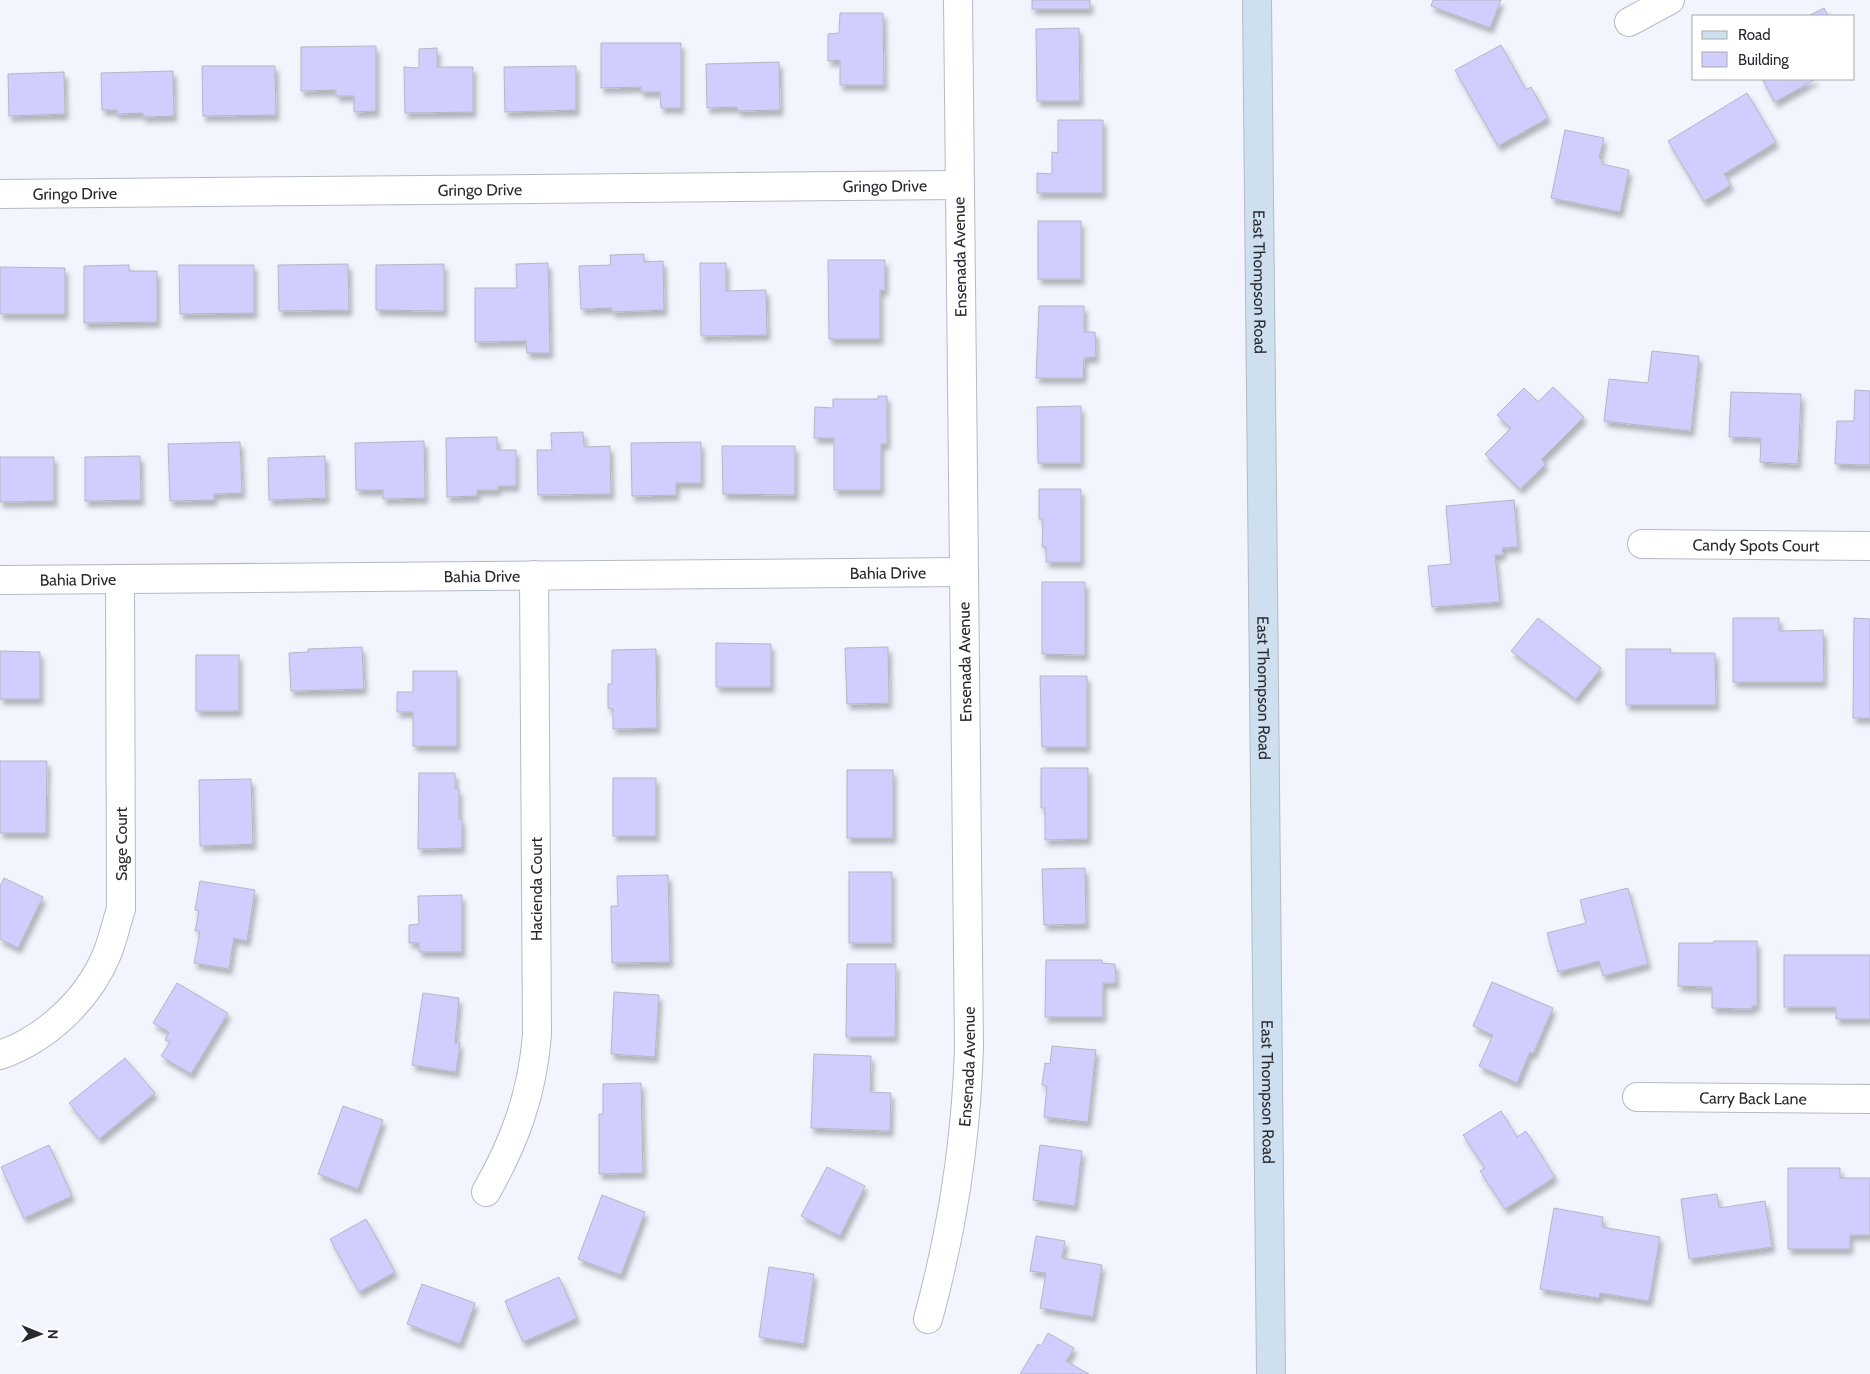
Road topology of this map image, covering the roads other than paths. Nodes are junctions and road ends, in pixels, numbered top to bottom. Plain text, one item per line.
1 (958, 0) edge
2 (1257, 0) edge
3 (1670, 0) edge
4 (1629, 22) dead end
5 (960, 185) junction
6 (0, 194) edge
7 (1642, 544) dead end
8 (1870, 546) edge
9 (964, 572) junction
10 (534, 575) junction
11 (0, 580) edge
12 (120, 580) junction
13 (0, 1055) edge
14 (1637, 1097) dead end
15 (1870, 1099) edge
16 (486, 1192) dead end
17 (928, 1320) dead end
18 (1271, 1374) edge

1 - 5 street, Ensenada Avenue
2 - 18 main road, East Thompson Road
3 - 4 street
5 - 6 street, Gringo Drive
5 - 9 street, Ensenada Avenue
7 - 8 street, Candy Spots Court
9 - 10 street, Bahia Drive
9 - 17 street, Ensenada Avenue
10 - 12 street, Bahia Drive
10 - 16 street, Hacienda Court
11 - 12 street, Bahia Drive
12 - 13 street, Sage Court
14 - 15 street, Carry Back Lane

